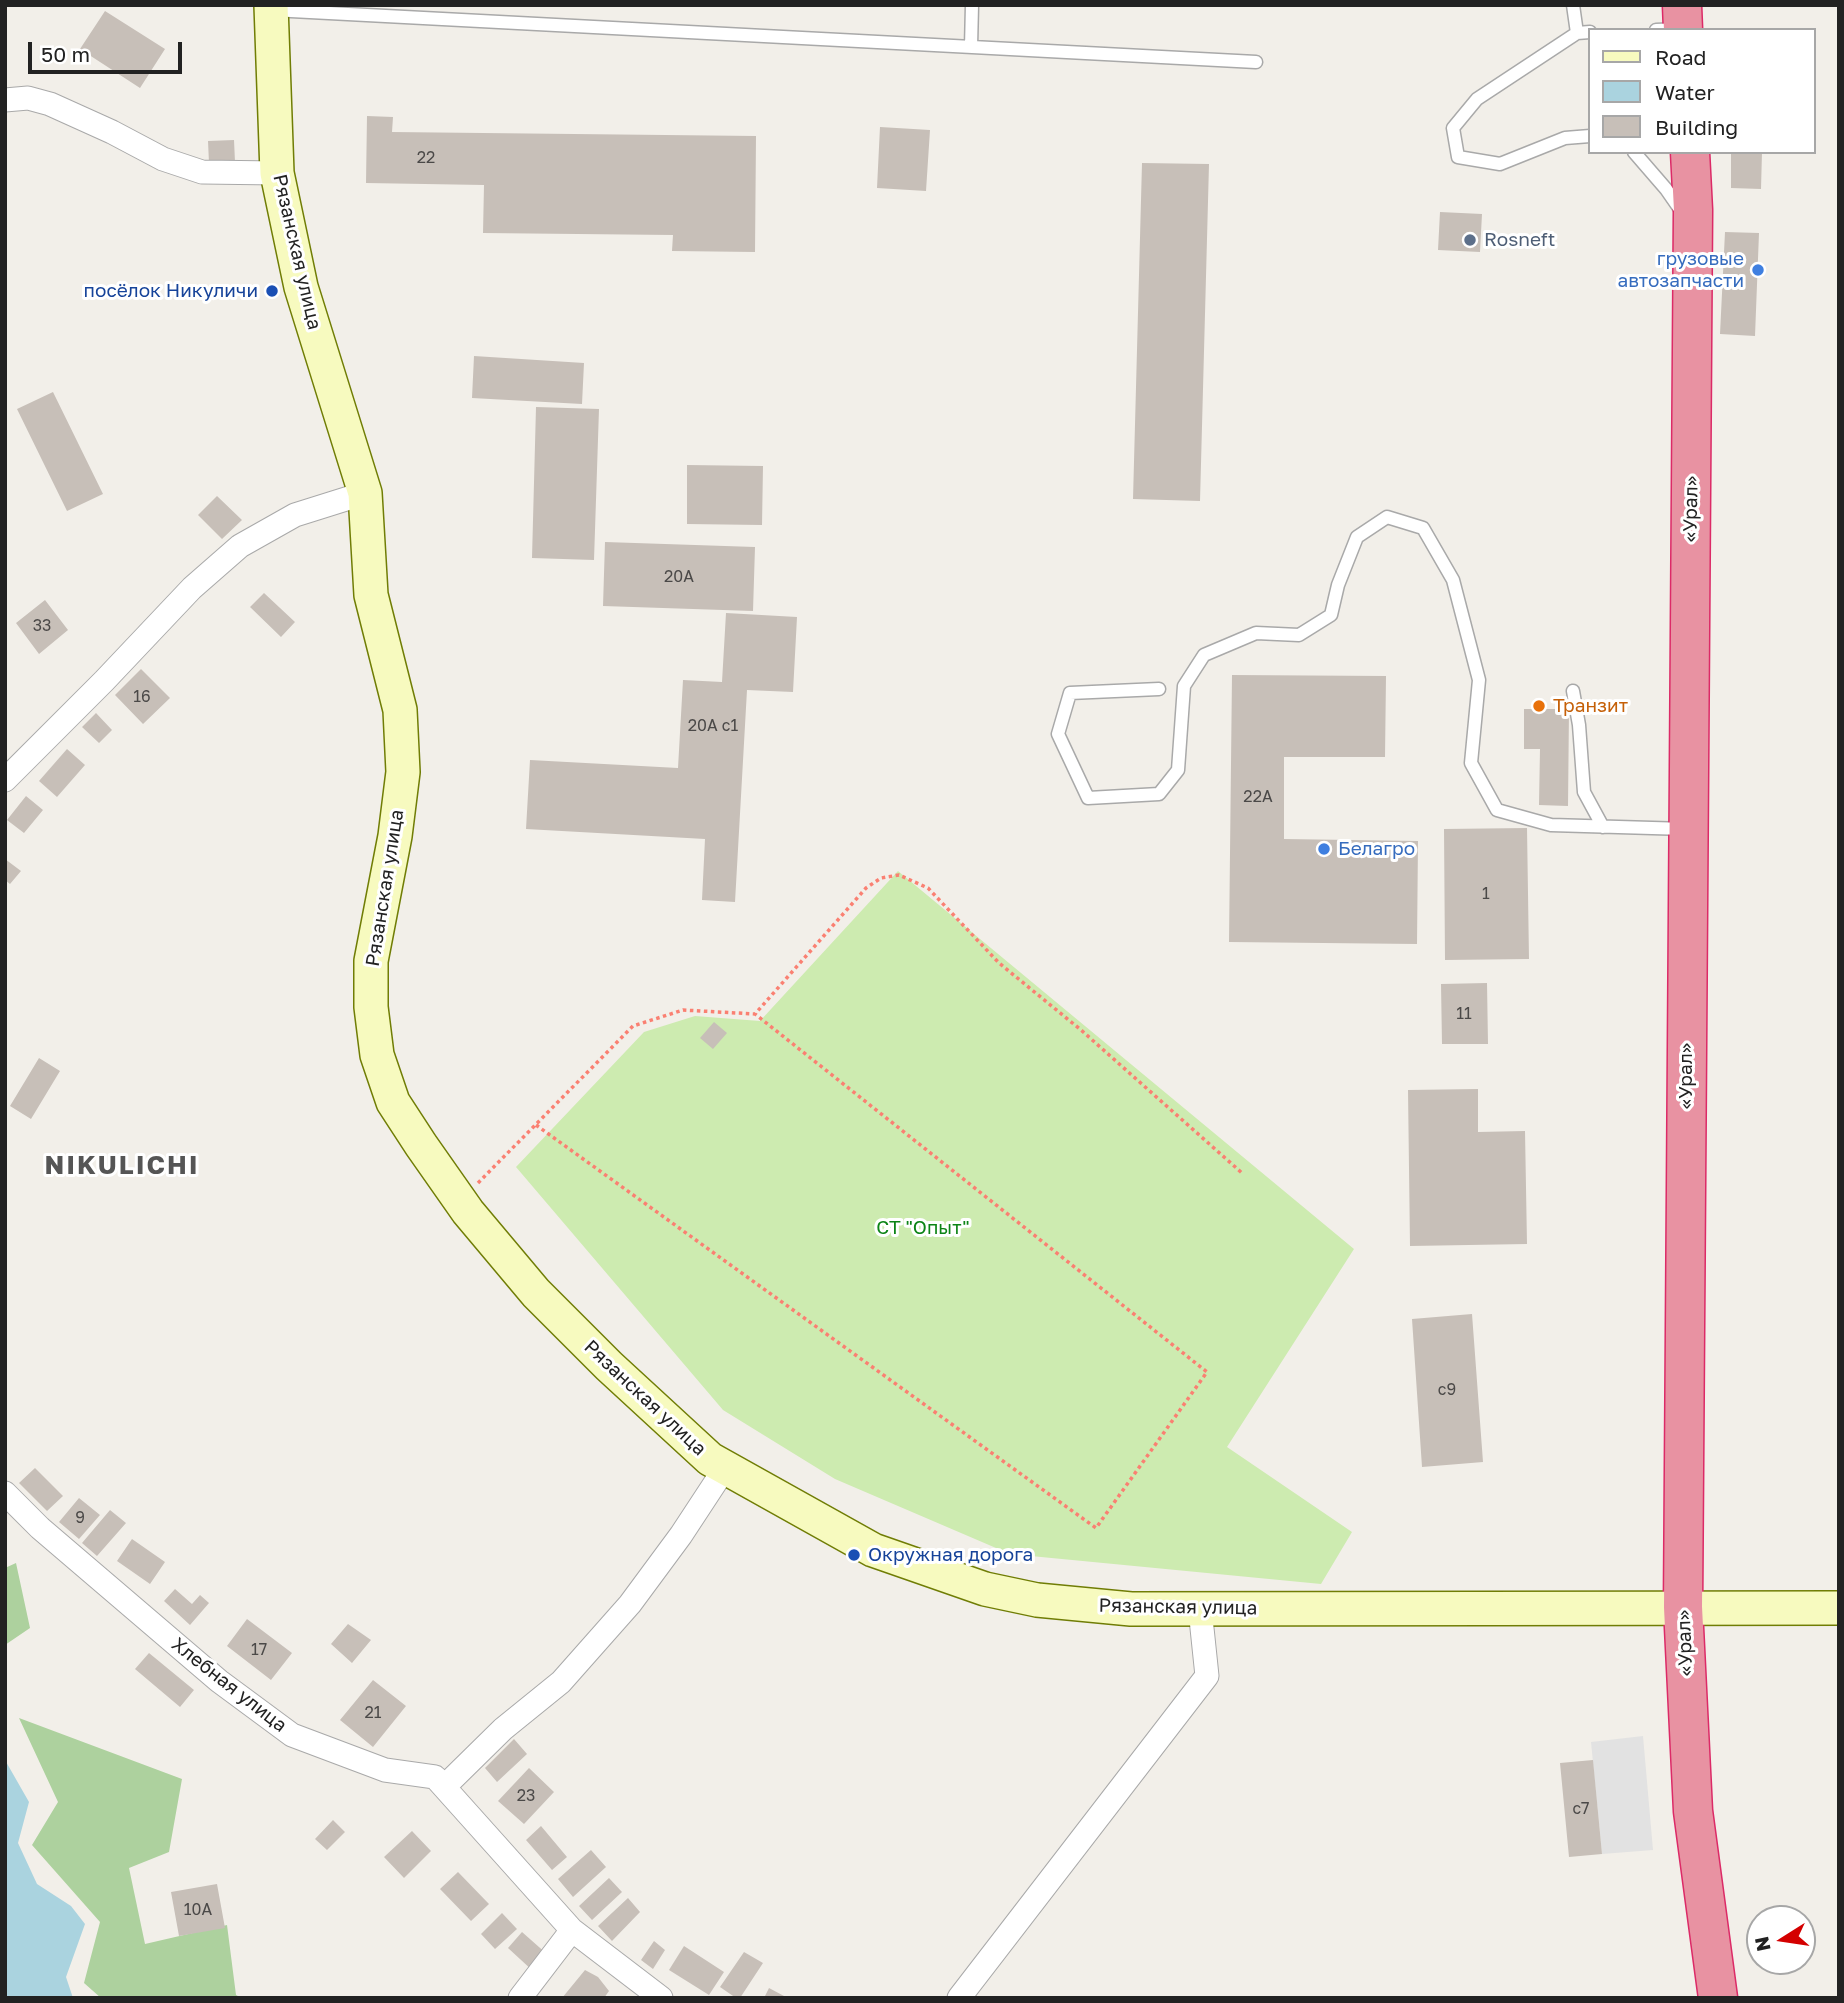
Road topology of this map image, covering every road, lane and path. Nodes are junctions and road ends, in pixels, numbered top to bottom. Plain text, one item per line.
1 (972, 5) edge
2 (1573, 5) edge
3 (271, 8) edge
4 (1583, 32) edge
5 (971, 47) junction
6 (1256, 62) dead end
7 (5, 100) edge
8 (1588, 136) edge
9 (1636, 154) edge
10 (1690, 154) edge
11 (277, 173) junction
12 (1693, 230) junction
13 (365, 493) junction
14 (1159, 689) dead end
15 (1573, 691) dead end
16 (5, 780) edge
17 (1603, 827) junction
18 (1688, 829) junction
19 (755, 1014) junction
20 (536, 1125) junction
21 (1242, 1173) dead end
22 (461, 1201) junction
23 (726, 1468) junction
24 (5, 1493) edge
25 (1683, 1607) junction
26 (1839, 1608) edge
27 (1200, 1609) junction
28 (444, 1787) junction
29 (572, 1930) junction
30 (520, 1998) edge
31 (661, 1998) edge
32 (959, 1998) edge
33 (1718, 1998) edge

1 - 5 lane
2 - 4 lane
3 - 5 lane
3 - 11 street, Рязанская улица
4 - 8 lane
5 - 6 lane
7 - 11 street
9 - 12 lane
10 - 12 highway, «Урал»
11 - 13 street, Рязанская улица
12 - 18 highway, «Урал»
13 - 16 street
13 - 22 street, Рязанская улица
14 - 17 lane
15 - 17 lane
17 - 18 lane
18 - 25 highway, «Урал»
19 - 20 path
19 - 20 path
19 - 21 path
20 - 22 path
22 - 23 street, Рязанская улица
23 - 27 street, Рязанская улица
23 - 28 street
24 - 28 street, Хлебная улица
25 - 26 street, Рязанская улица
25 - 27 street, Рязанская улица
25 - 33 highway, «Урал»
27 - 32 street
28 - 29 street, Хлебная улица
29 - 30 street
29 - 31 street, Хлебная улица

